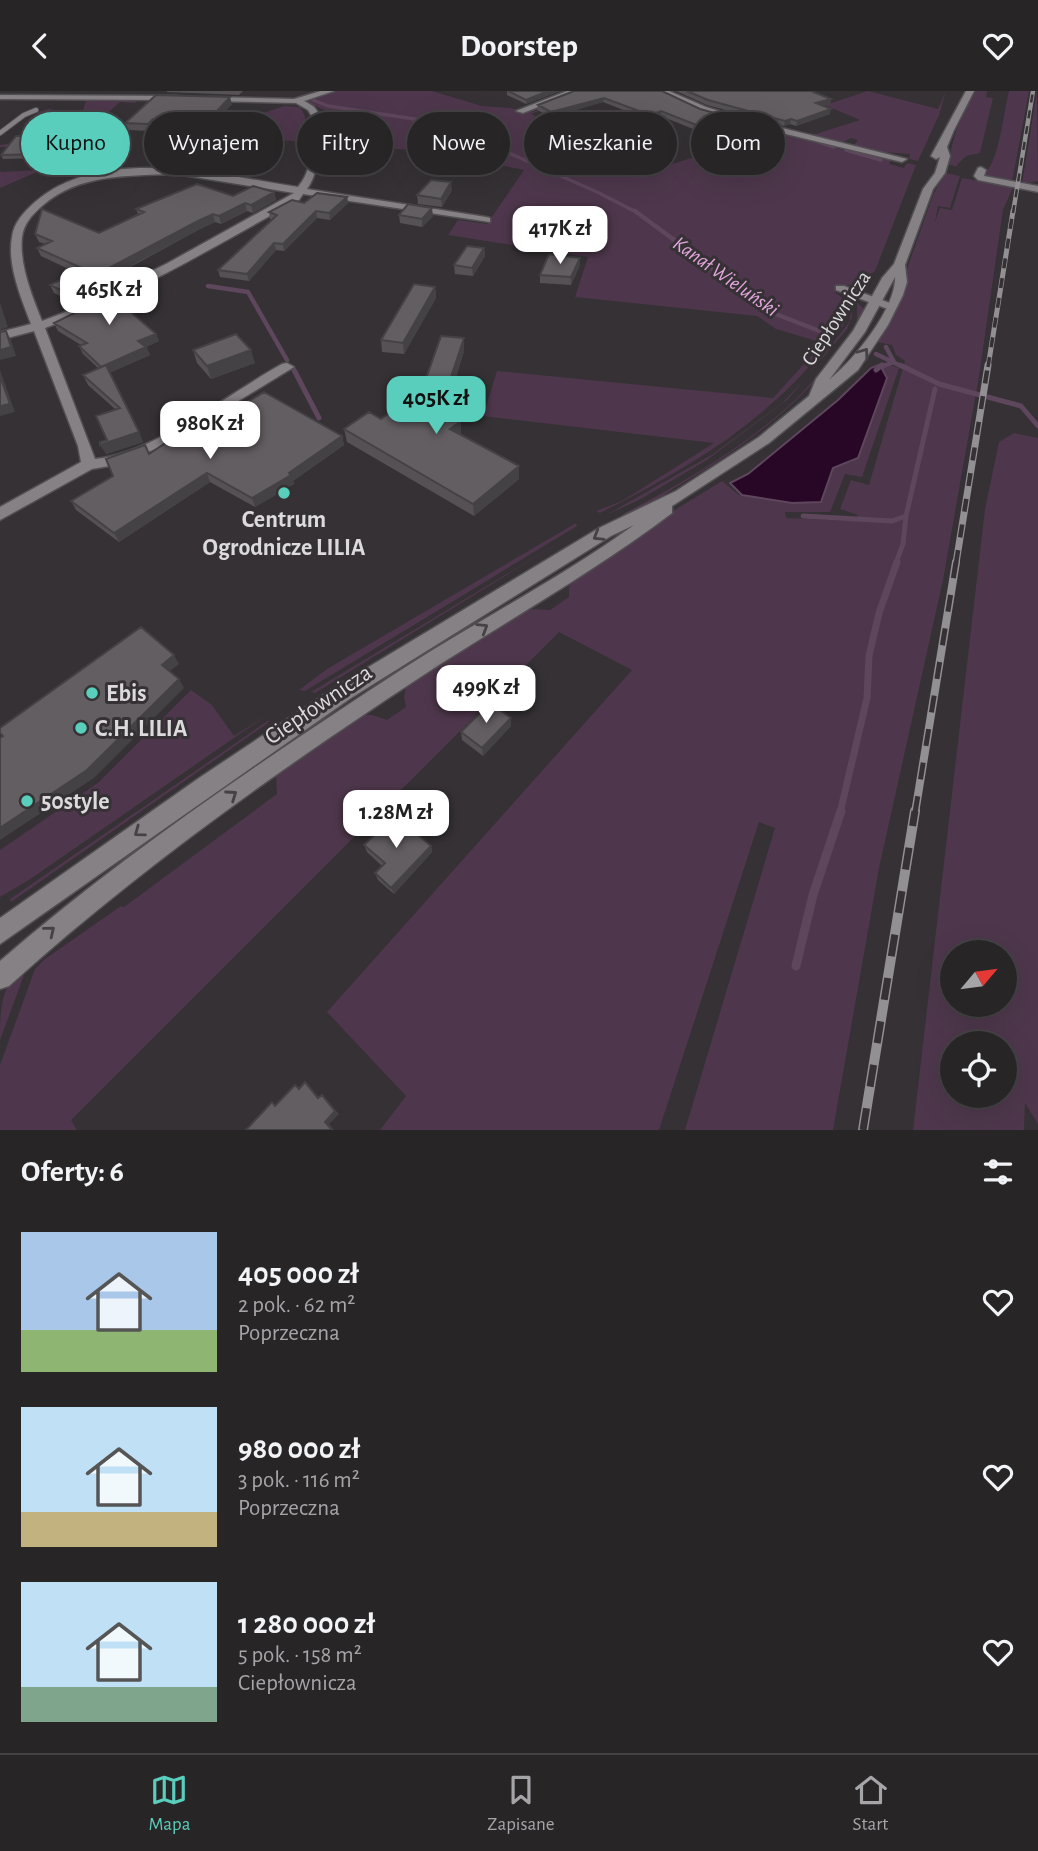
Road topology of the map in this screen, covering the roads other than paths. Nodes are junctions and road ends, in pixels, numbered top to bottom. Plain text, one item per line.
1 (330, 91) edge
2 (575, 91) edge
3 (662, 91) edge
4 (970, 91) edge
5 (133, 94) edge
6 (0, 97) edge
7 (956, 97) dead end
8 (184, 98) edge
9 (197, 99) edge
10 (299, 100) junction
11 (36, 110) dead end
12 (520, 111) dead end
13 (954, 118) junction
14 (1, 134) edge
15 (902, 159) dead end
16 (981, 170) dead end
17 (1038, 189) edge
18 (303, 190) junction
19 (486, 221) dead end
20 (899, 265) junction
21 (840, 288) dead end
22 (876, 302) junction
23 (892, 306) junction
24 (39, 326) junction
25 (0, 336) edge
26 (287, 367) dead end
27 (814, 397) junction
28 (89, 464) junction
29 (681, 495) junction
30 (0, 514) edge
31 (0, 932) edge
32 (0, 977) edge

1 - 10 street
2 - 12 street
3 - 15 street
4 - 13 street, Ciepłownicza
5 - 6 street
5 - 8 street
7 - 13 street, Ciepłownicza
9 - 10 street
10 - 18 street
11 - 14 lane
13 - 20 street, Ciepłownicza
16 - 17 street
18 - 19 street
18 - 24 street
18 - 24 street
20 - 22 street, Ciepłownicza
20 - 23 street, Ciepłownicza
21 - 22 street
22 - 23 street
22 - 27 street, Ciepłownicza
27 -> 23 street, Ciepłownicza
24 - 25 street
24 - 28 street
26 - 28 street
27 - 29 street, Ciepłownicza
28 - 30 street
29 -> 31 street, Ciepłownicza
32 -> 29 street, Ciepłownicza

